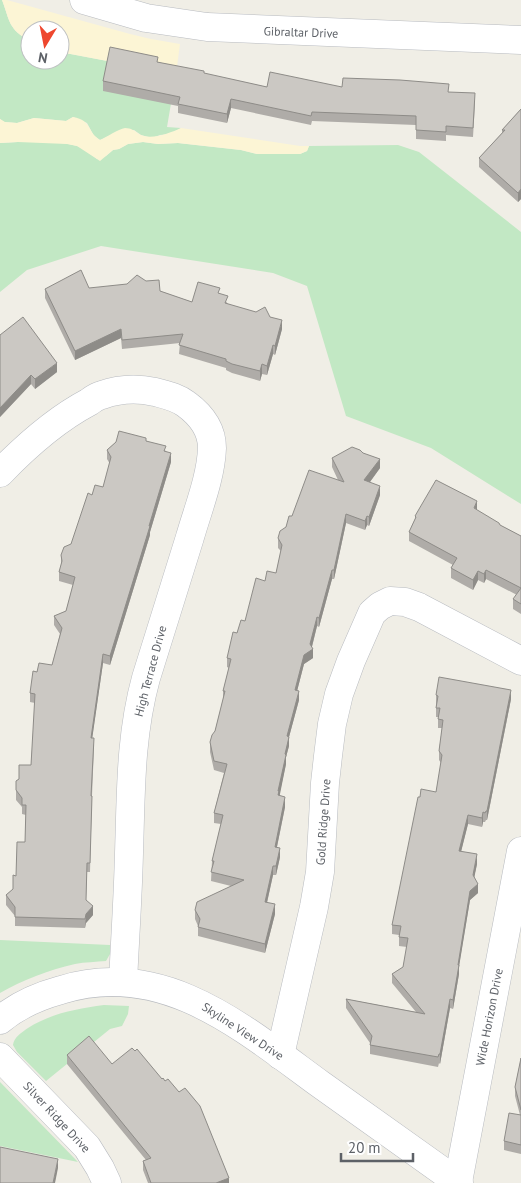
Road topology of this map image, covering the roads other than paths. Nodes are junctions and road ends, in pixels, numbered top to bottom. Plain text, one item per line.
1 (84, 0) edge
2 (521, 40) edge
3 (0, 473) edge
4 (521, 661) edge
5 (521, 851) edge
6 (124, 982) junction
7 (0, 1020) edge
8 (280, 1055) junction
9 (0, 1057) edge
10 (107, 1183) edge
11 (458, 1183) edge

1 - 2 street, Gibraltar Drive
3 - 6 street, High Terrace Drive
4 - 8 street, Gold Ridge Drive
5 - 11 street, Wide Horizon Drive
6 - 7 street, Skyline View Drive
6 - 8 street, Skyline View Drive
8 - 11 street, Skyline View Drive
9 - 10 street, Silver Ridge Drive

